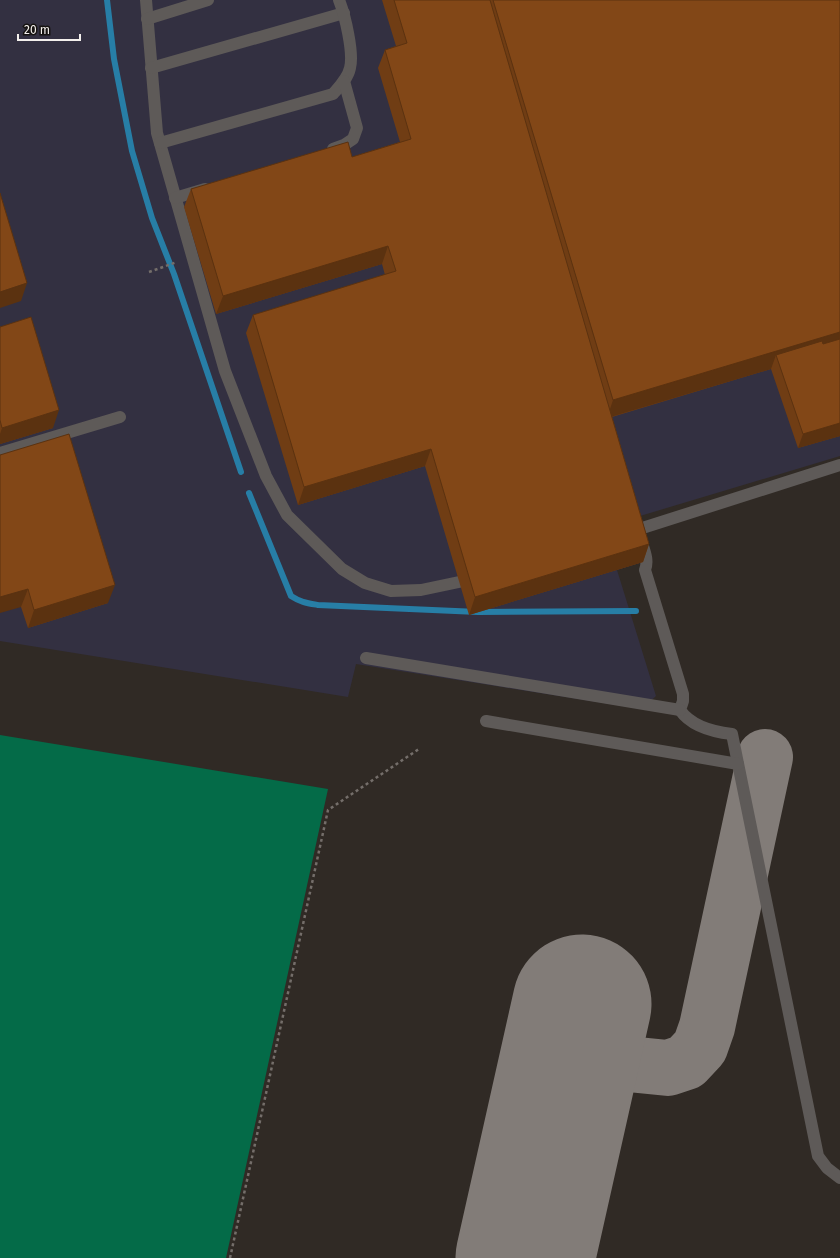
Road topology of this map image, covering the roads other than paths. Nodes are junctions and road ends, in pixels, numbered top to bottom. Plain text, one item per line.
1 (146, 0) edge
2 (208, 0) edge
3 (340, 0) edge
4 (344, 13) junction
5 (147, 19) junction
6 (151, 68) junction
7 (344, 81) junction
8 (160, 143) junction
9 (322, 152) edge
10 (219, 184) edge
11 (175, 198) junction
12 (120, 417) dead end
13 (0, 453) edge
14 (840, 465) edge
15 (459, 582) dead end
16 (366, 658) dead end
17 (680, 710) junction
18 (486, 721) dead end
19 (738, 764) junction
20 (840, 1178) edge

1 - 5 lane
2 - 5 lane
3 - 4 lane
4 - 6 lane
4 - 7 lane
5 - 6 lane
6 - 8 lane
7 - 8 lane
7 - 9 lane
8 - 11 lane
10 - 11 lane
11 - 15 lane
12 - 13 lane
14 - 17 lane
16 - 17 lane
17 - 19 lane
18 - 19 lane
19 - 20 lane

